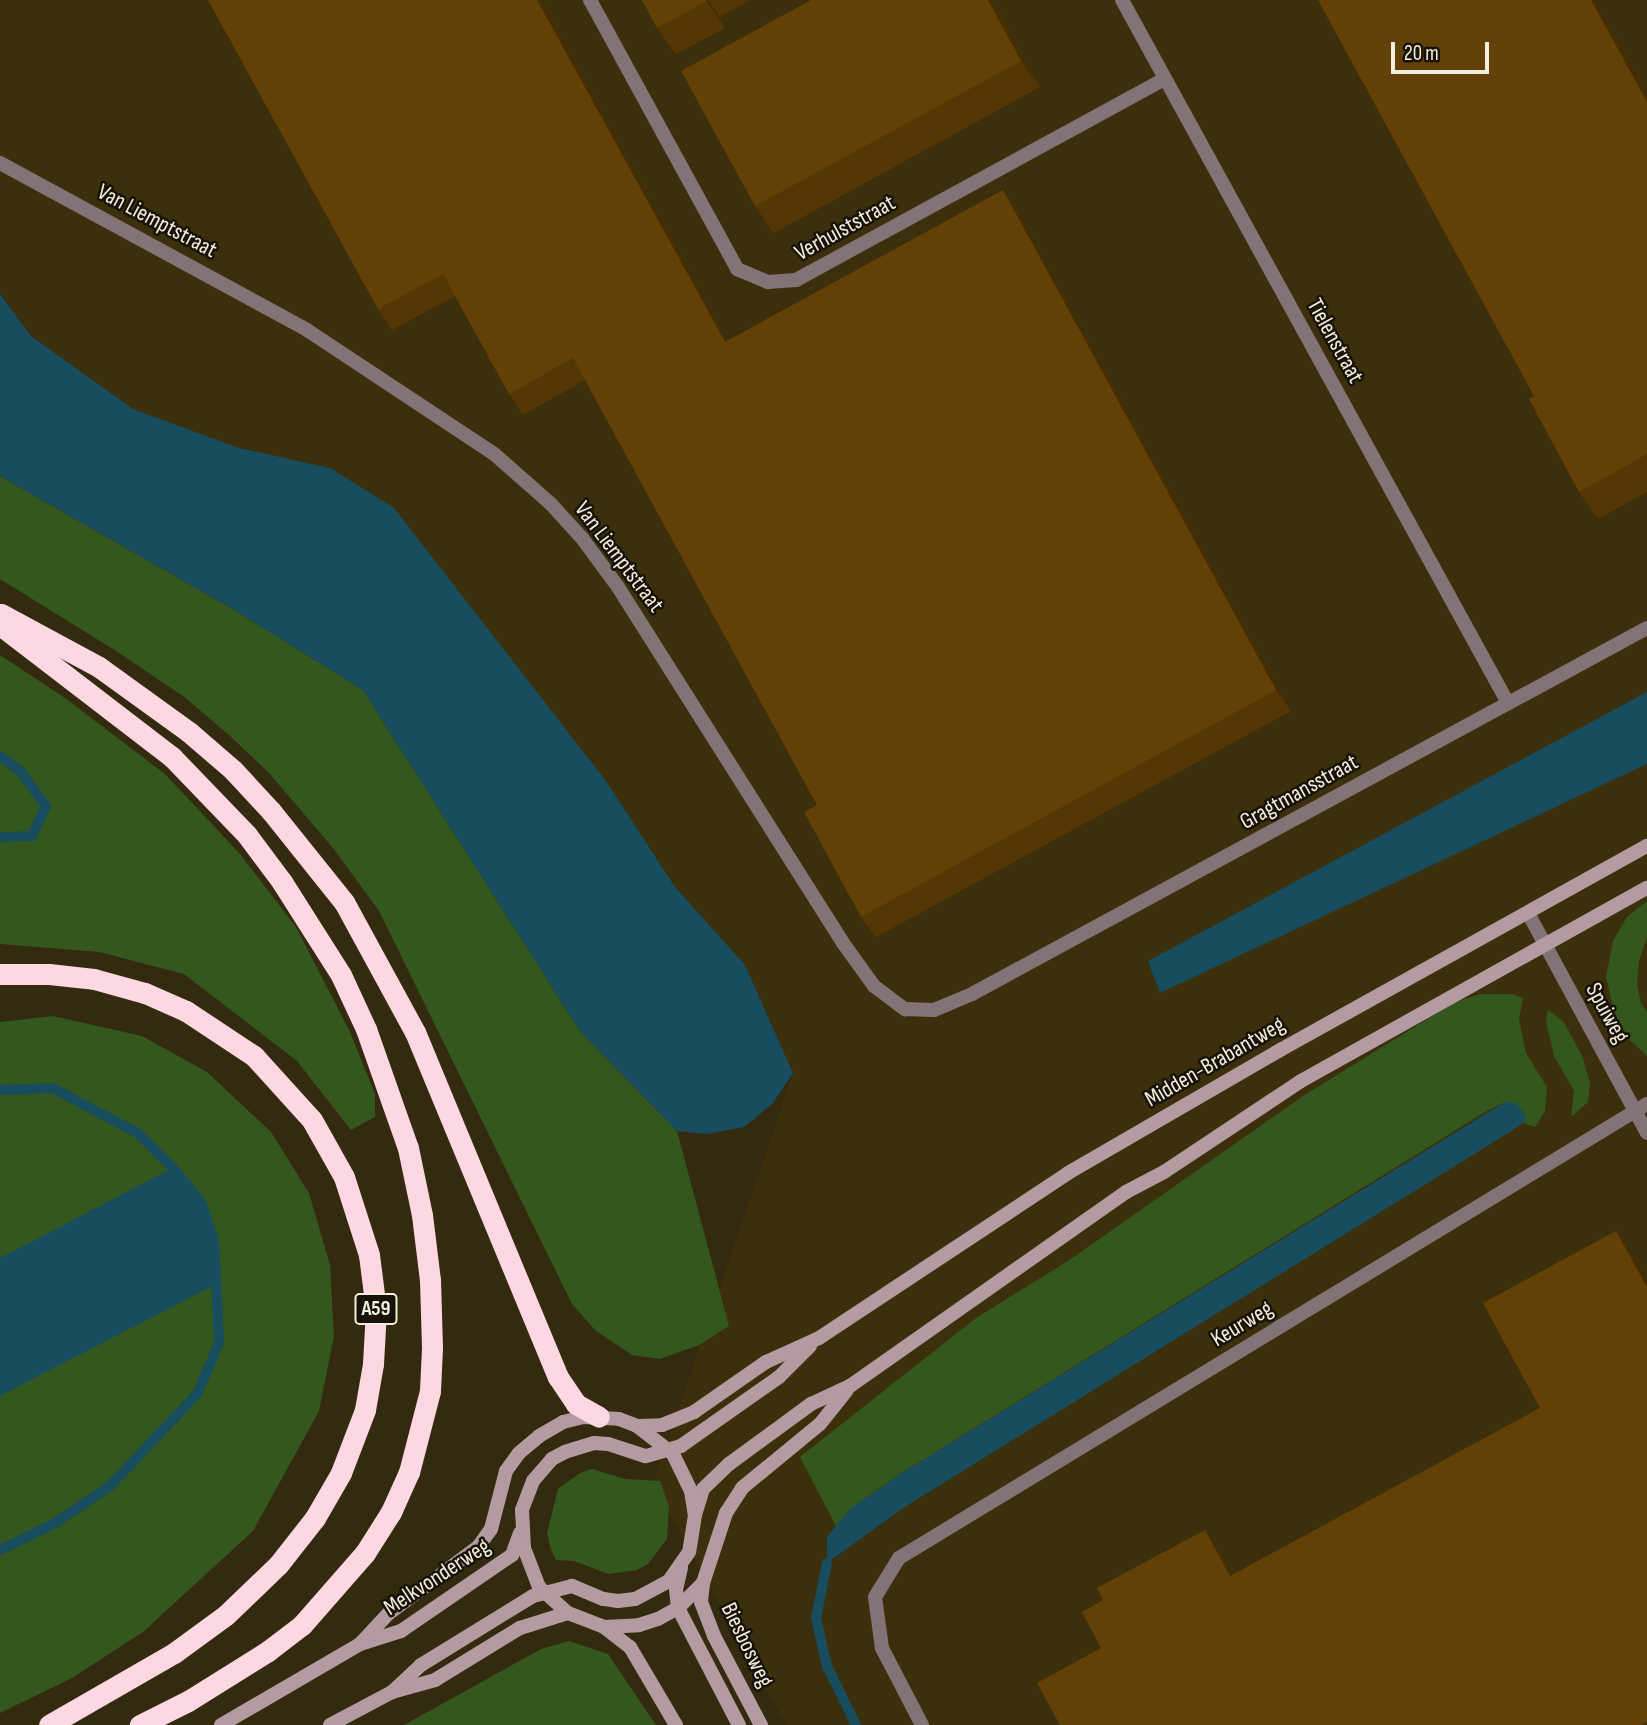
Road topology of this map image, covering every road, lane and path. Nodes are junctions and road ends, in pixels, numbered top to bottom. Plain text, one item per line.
1 (590, 0) edge
2 (1122, 0) edge
3 (1165, 79) junction
4 (0, 163) edge
5 (0, 613) edge
6 (0, 625) edge
7 (1647, 628) edge
8 (1508, 703) junction
9 (1647, 845) edge
10 (1647, 888) edge
11 (1528, 913) junction
12 (1545, 947) junction
13 (0, 974) edge
14 (972, 994) joint
15 (1641, 1107) edge
16 (1647, 1133) edge
17 (819, 1338) junction
18 (850, 1386) junction
19 (599, 1417) junction
20 (637, 1426) junction
21 (668, 1450) junction
22 (695, 1516) junction
23 (522, 1529) junction
24 (681, 1566) junction
25 (703, 1583) junction
26 (544, 1592) junction
27 (678, 1608) junction
28 (568, 1613) junction
29 (604, 1627) junction
30 (360, 1644) junction
31 (392, 1692) junction
32 (49, 1725) edge
33 (140, 1725) edge
34 (221, 1725) edge
35 (330, 1725) edge
36 (676, 1725) edge
37 (739, 1725) edge
38 (761, 1725) edge
39 (922, 1725) edge

1 - 3 street, Verhulststraat
2 - 3 street, Tielenstraat
3 - 8 street, Tielenstraat
4 - 14 street, Van Liemptstraat
5 - 19 highway
6 - 33 highway, A59
7 - 8 street, Gragtmansstraat
8 - 14 street, Gragtmansstraat
9 - 11 street, Midden-Brabantweg
10 - 12 street
11 - 12 street, Spuiweg
11 - 17 street, Midden-Brabantweg
12 - 15 street, Spuiweg
12 - 18 street
13 - 32 highway, A59
15 - 16 street, Spuiweg
15 - 39 street, Keurweg
17 - 20 street, Midden-Brabantweg
17 - 21 street, Midden-Brabantweg
18 - 22 street
18 - 25 street
19 - 20 street
19 - 30 street, Melkvonderweg
20 - 21 street
21 - 22 street
21 - 23 street
22 - 24 street
23 - 26 street
23 - 30 street, Melkvonderweg
24 - 26 street
24 - 27 street
25 - 27 street
25 - 38 street, Biesbosweg
26 - 28 street
26 - 31 street
27 - 29 street
27 - 37 street, Biesbosweg
28 - 29 street
28 - 31 street
29 - 36 street
30 - 34 street, Melkvonderweg
31 - 35 street

